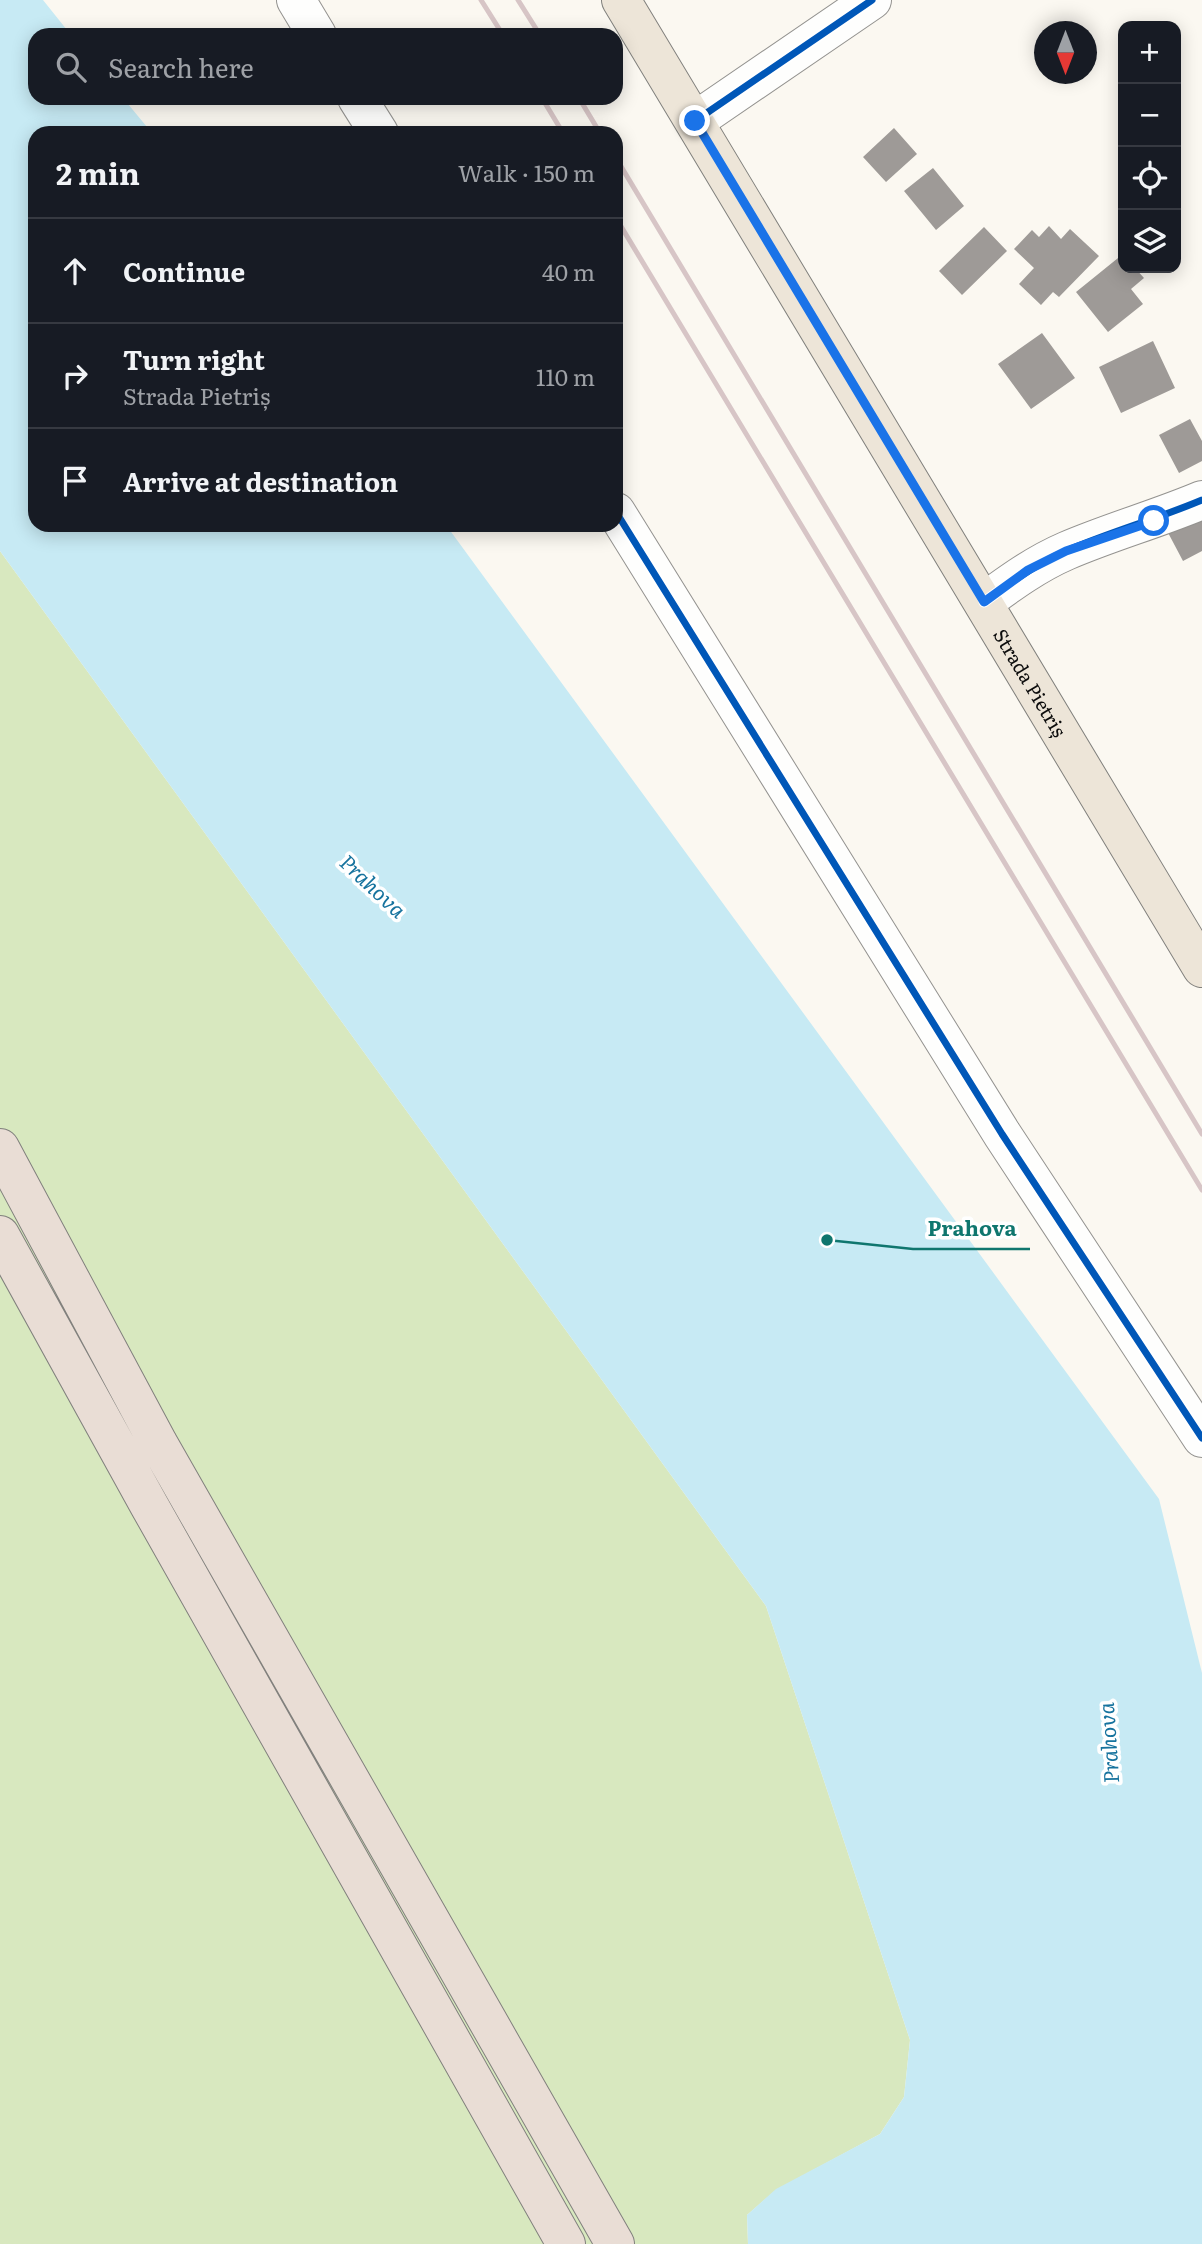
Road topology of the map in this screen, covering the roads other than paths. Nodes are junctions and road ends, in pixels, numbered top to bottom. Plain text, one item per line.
1 (296, 0) edge
2 (621, 0) edge
3 (872, 0) edge
4 (313, 28) edge
5 (361, 105) edge
6 (695, 121) junction
7 (375, 126) edge
8 (1202, 500) edge
9 (623, 523) edge
10 (984, 602) junction
11 (1202, 968) edge
12 (0, 1148) edge
13 (0, 1235) edge
14 (14, 1279) edge
15 (1202, 1438) edge
16 (566, 2244) edge
17 (615, 2244) edge

1 - 4 street
2 - 6 main road, Strada Pietriș
3 - 6 street
5 - 7 street
6 - 10 main road, Strada Pietriș
8 - 10 street
9 - 15 street
10 - 11 main road, Strada Pietriș
12 - 17 highway
13 - 14 highway
14 - 16 highway

